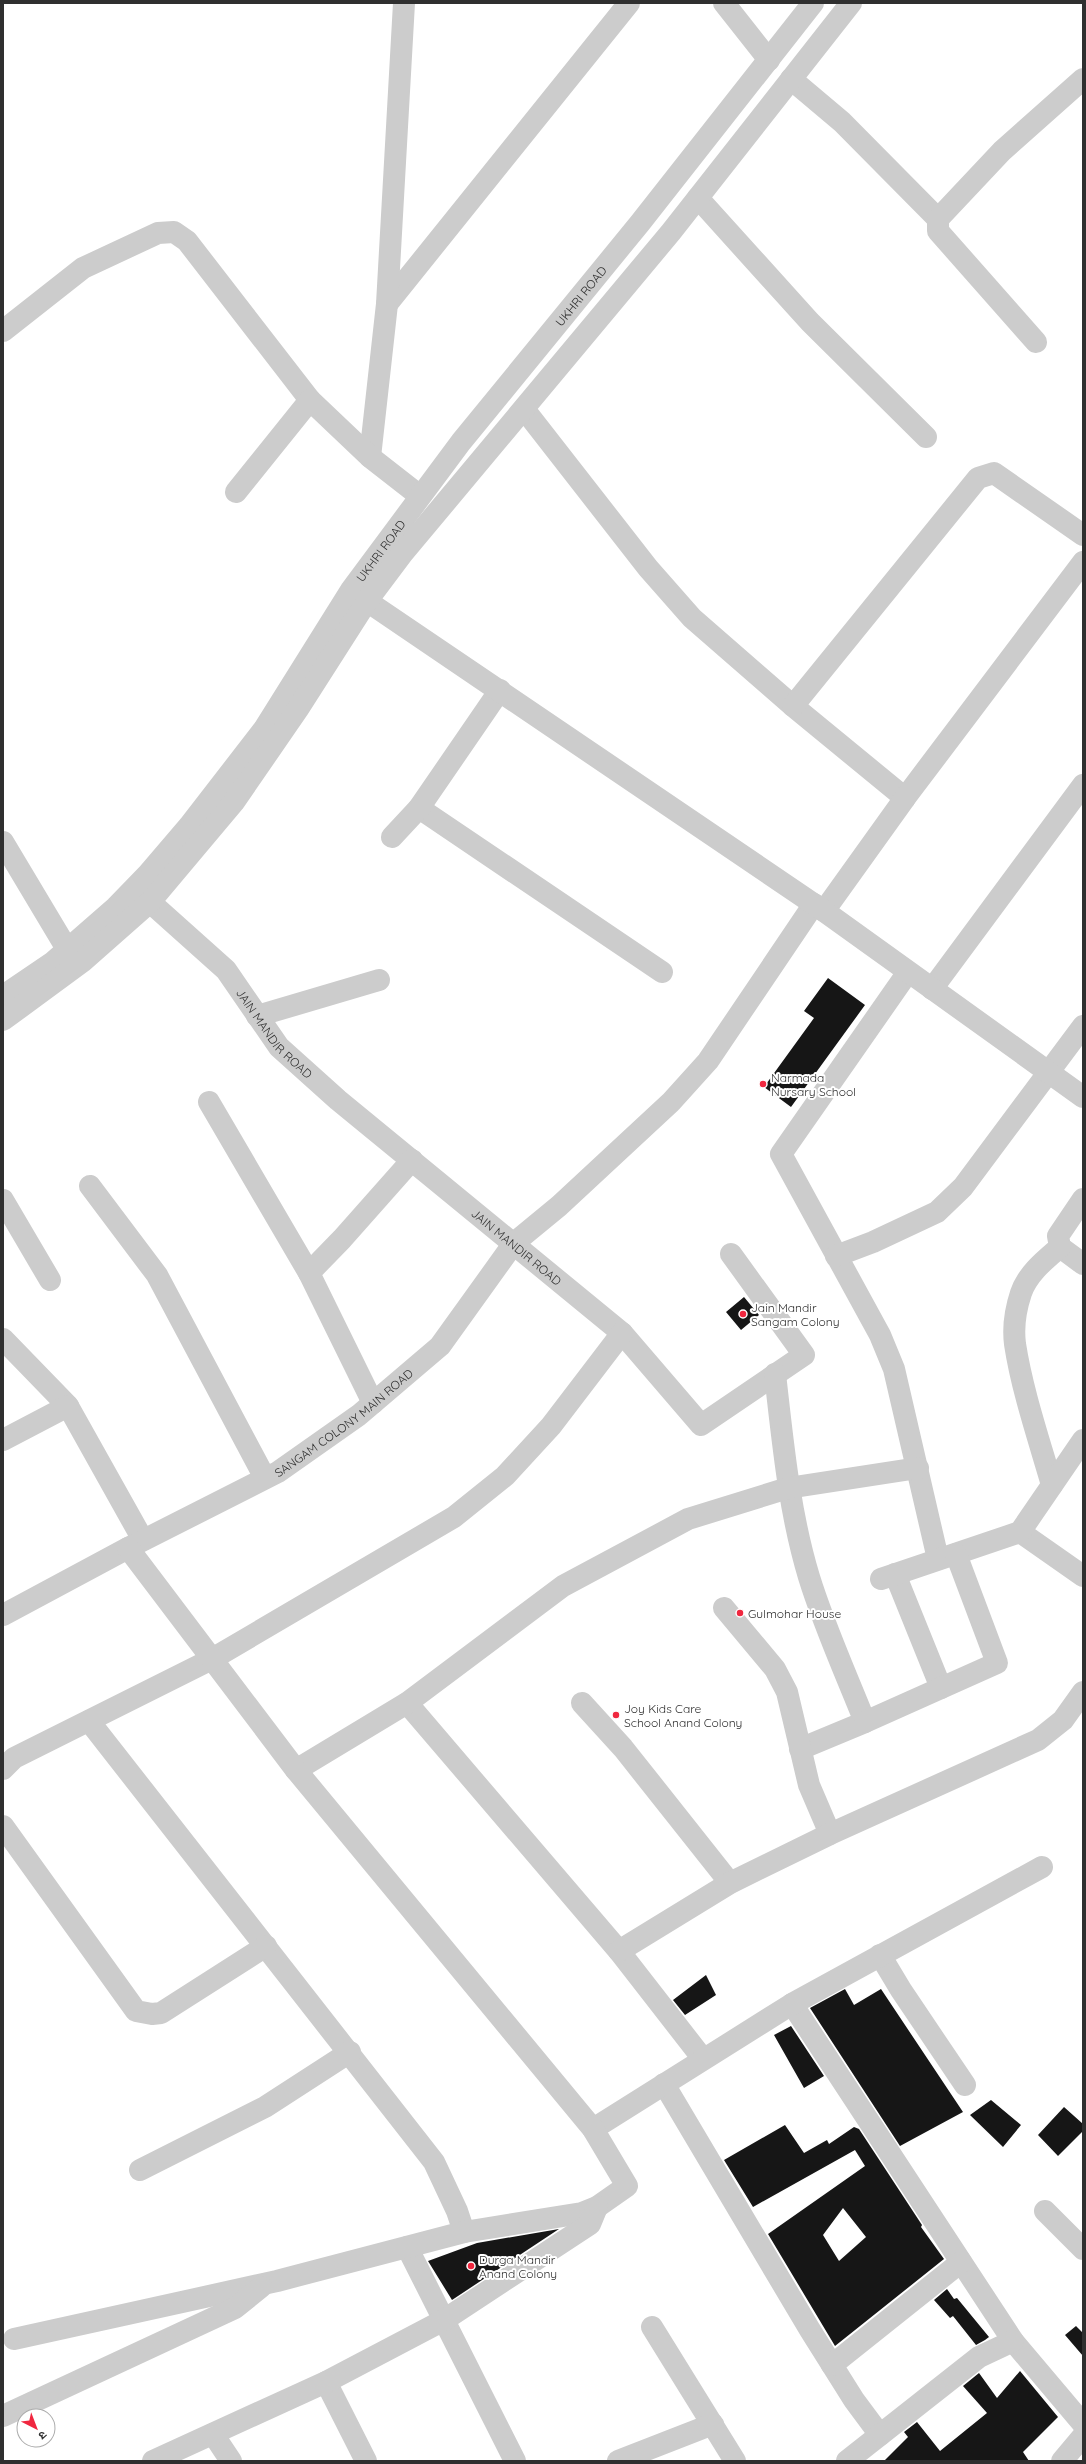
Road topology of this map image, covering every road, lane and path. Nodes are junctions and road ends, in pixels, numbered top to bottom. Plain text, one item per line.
1 (404, 3) edge
2 (629, 3) edge
3 (724, 3) edge
4 (813, 3) edge
5 (851, 3) edge
6 (769, 60) junction
7 (792, 79) junction
8 (1083, 80) edge
9 (698, 198) junction
10 (938, 219) junction
11 (387, 304) junction
12 (3, 331) edge
13 (1036, 342) dead end
14 (310, 400) junction
15 (524, 409) junction
16 (926, 437) dead end
17 (370, 456) junction
18 (236, 492) dead end
19 (420, 496) junction
20 (1083, 534) edge
21 (1083, 562) edge
22 (359, 595) junction
23 (500, 690) junction
24 (793, 706) junction
25 (1083, 785) edge
26 (906, 798) junction
27 (419, 808) junction
28 (392, 837) dead end
29 (3, 842) edge
30 (150, 902) junction
31 (819, 908) junction
32 (67, 949) junction
33 (662, 972) dead end
34 (908, 972) junction
35 (379, 980) dead end
36 (932, 988) junction
37 (3, 996) edge
38 (257, 1016) junction
39 (3, 1020) edge
40 (1083, 1026) edge
41 (1049, 1073) junction
42 (1083, 1097) edge
43 (210, 1102) dead end
44 (412, 1160) junction
45 (90, 1186) dead end
46 (1083, 1199) edge
47 (3, 1200) edge
48 (514, 1243) junction
49 (1060, 1247) junction
50 (731, 1254) dead end
51 (836, 1256) junction
52 (1083, 1264) edge
53 (309, 1273) junction
54 (50, 1280) dead end
55 (622, 1332) junction
56 (3, 1340) edge
57 (775, 1374) junction
58 (373, 1403) junction
59 (68, 1406) junction
60 (3, 1440) edge
61 (1083, 1440) edge
62 (918, 1468) junction
63 (265, 1478) junction
64 (1052, 1485) junction
65 (788, 1488) junction
66 (1020, 1532) junction
67 (135, 1544) junction
68 (947, 1557) junction
69 (1083, 1576) edge
70 (724, 1608) dead end
71 (3, 1615) edge
72 (212, 1659) junction
73 (941, 1688) junction
74 (1083, 1692) edge
75 (407, 1703) junction
76 (582, 1703) dead end
77 (89, 1721) junction
78 (865, 1722) junction
79 (800, 1749) junction
80 (3, 1769) edge
81 (296, 1770) junction
82 (3, 1826) edge
83 (830, 1834) junction
84 (1042, 1867) dead end
85 (730, 1883) junction
86 (266, 1946) junction
87 (619, 1951) junction
88 (880, 1955) junction
89 (792, 2004) junction
90 (350, 2052) junction
91 (703, 2060) junction
92 (664, 2084) junction
93 (965, 2085) dead end
94 (593, 2129) junction
95 (140, 2170) dead end
96 (598, 2207) junction
97 (1045, 2211) dead end
98 (464, 2232) junction
99 (407, 2247) junction
100 (1083, 2250) edge
101 (962, 2262) junction
102 (266, 2283) junction
103 (444, 2320) junction
104 (652, 2327) dead end
105 (14, 2339) dead end
106 (1013, 2341) junction
107 (832, 2365) junction
108 (326, 2382) junction
109 (3, 2416) edge
110 (713, 2424) junction
111 (1083, 2424) edge
112 (213, 2434) junction
113 (880, 2435) junction
114 (1083, 2436) edge
115 (153, 2461) edge
116 (231, 2461) edge
117 (366, 2461) edge
118 (515, 2461) edge
119 (618, 2461) edge
120 (735, 2461) edge
121 (847, 2461) edge
122 (1062, 2461) edge

1 - 11 street
2 - 11 street
3 - 6 street
4 - 6 street, UKHRI ROAD
5 - 7 street
6 - 19 street, UKHRI ROAD
7 - 9 street
7 - 10 street
8 - 10 street
9 - 15 street
9 - 16 street
10 - 13 street
11 - 17 street
12 - 14 street
14 - 17 street
14 - 18 street
15 - 22 street
15 - 24 street
17 - 19 street
19 - 22 street, UKHRI ROAD
20 - 24 street
21 - 26 street, SANGAM COLONY MAIN ROAD
22 - 23 street
22 - 30 street
22 - 32 street
23 - 27 street
23 - 31 street
24 - 26 street
25 - 36 street
26 - 31 street, SANGAM COLONY MAIN ROAD
27 - 28 street
27 - 33 street
29 - 32 street
30 - 38 street, JAIN MANDIR ROAD
30 - 39 street
31 - 34 street
31 - 48 street, SANGAM COLONY MAIN ROAD
32 - 37 street
34 - 36 street
34 - 51 street
35 - 38 street
36 - 41 street
38 - 44 street, JAIN MANDIR ROAD
40 - 41 street
41 - 42 street
41 - 51 street
43 - 53 street
44 - 48 street, JAIN MANDIR ROAD
44 - 53 street
45 - 63 street
46 - 49 street
47 - 54 street
48 - 55 street, JAIN MANDIR ROAD
48 - 58 street, SANGAM COLONY MAIN ROAD
49 - 52 street
49 - 64 street
50 - 57 street, JAIN MANDIR ROAD
51 - 62 street
53 - 58 street
55 - 57 street, JAIN MANDIR ROAD
55 - 72 street
56 - 59 street
57 - 65 street
58 - 63 street, SANGAM COLONY MAIN ROAD
59 - 60 street
59 - 67 street
61 - 64 street
62 - 65 street
62 - 68 street
63 - 67 street, SANGAM COLONY MAIN ROAD
64 - 66 street
65 - 75 street
65 - 78 street
66 - 68 street
66 - 69 street
67 - 71 street, SANGAM COLONY MAIN ROAD
67 - 72 street
68 - 73 street
68 - 73 street
70 - 79 street
72 - 77 street
72 - 81 street
73 - 78 street
74 - 83 street
75 - 81 street
75 - 87 street
76 - 85 street
77 - 80 street
77 - 86 street
78 - 79 street
79 - 83 street
81 - 94 street
82 - 86 street
83 - 85 street
84 - 88 street
85 - 87 street
86 - 90 street
87 - 91 street
88 - 89 street
88 - 93 street
89 - 91 street
89 - 101 street
90 - 95 street
90 - 98 street
91 - 92 street
92 - 94 street
92 - 107 street
94 - 96 street
96 - 98 street
96 - 103 street
97 - 100 street
98 - 99 street
99 - 102 street
99 - 103 street
101 - 106 street
101 - 107 street
102 - 105 street
102 - 109 street
103 - 108 street
103 - 118 street
104 - 110 street
106 - 111 street
106 - 113 street
107 - 113 street
108 - 112 street
108 - 117 street
110 - 119 street
110 - 120 street
112 - 115 street
112 - 116 street
113 - 121 street
114 - 122 street

